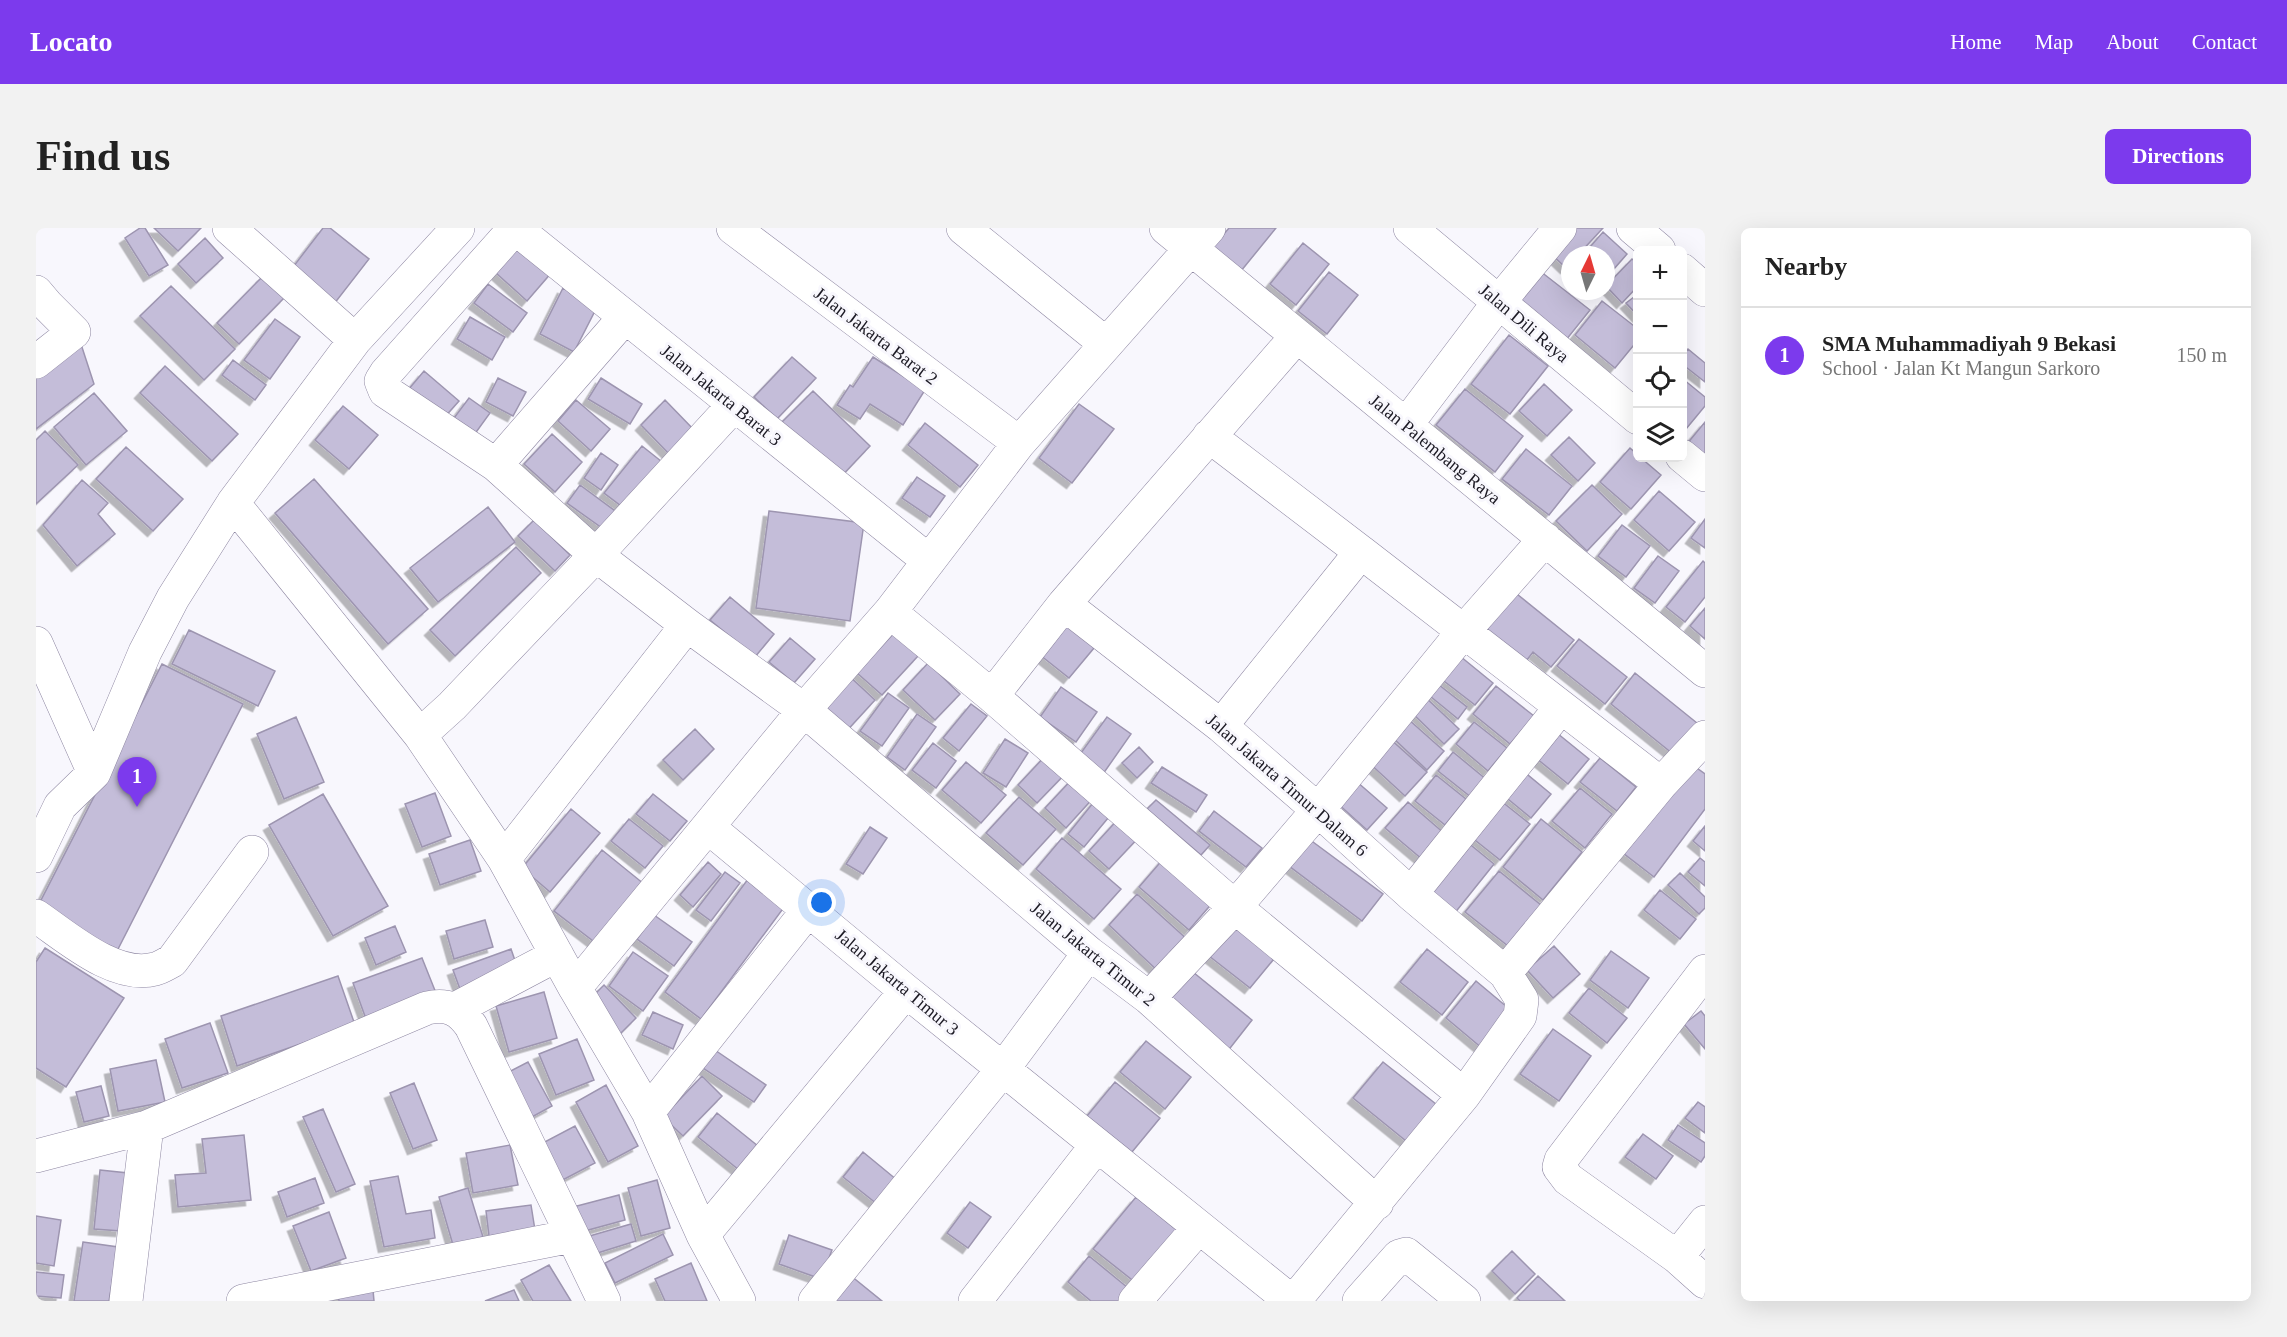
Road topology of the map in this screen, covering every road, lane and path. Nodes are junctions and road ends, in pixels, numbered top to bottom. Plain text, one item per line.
1 (230, 228) edge
2 (458, 228) edge
3 (514, 228) edge
4 (734, 228) edge
5 (963, 228) edge
6 (1410, 228) edge
7 (1560, 228) edge
8 (1633, 228) edge
9 (1188, 235) edge
10 (1654, 246) edge
11 (1687, 274) edge
12 (1705, 290) edge
13 (36, 292) edge
14 (1499, 302) junction
15 (625, 317) junction
16 (1297, 336) junction
17 (355, 340) junction
18 (1106, 344) junction
19 (36, 362) edge
20 (733, 406) junction
21 (1633, 414) edge
22 (1406, 425) junction
23 (1209, 436) junction
24 (1019, 443) junction
25 (1687, 459) edge
26 (496, 465) junction
27 (1705, 475) edge
28 (233, 502) junction
29 (1545, 540) junction
30 (1361, 552) junction
31 (596, 555) junction
32 (929, 561) junction
33 (1064, 604) junction
34 (890, 612) junction
35 (687, 625) junction
36 (1463, 632) junction
37 (36, 643) edge
38 (1705, 671) edge
39 (992, 696) junction
40 (1561, 706) junction
41 (804, 710) junction
42 (1221, 726) junction
43 (420, 735) junction
44 (1705, 736) edge
45 (93, 773) junction
46 (1661, 784) junction
47 (1318, 810) junction
48 (708, 827) junction
49 (252, 852) dead end
50 (36, 856) edge
51 (504, 859) junction
52 (1411, 894) junction
53 (1235, 907) junction
54 (809, 909) junction
55 (36, 916) edge
56 (1089, 954) junction
57 (557, 955) junction
58 (1705, 971) edge
59 (1505, 973) junction
60 (575, 988) junction
61 (906, 991) junction
62 (1149, 998) junction
63 (455, 1009) junction
64 (1004, 1069) junction
65 (1464, 1095) junction
66 (648, 1112) junction
67 (147, 1127) junction
68 (1097, 1145) junction
69 (36, 1156) edge
70 (1377, 1203) junction
71 (1705, 1222) edge
72 (1199, 1227) junction
73 (704, 1235) junction
74 (572, 1236) junction
75 (1677, 1257) junction
76 (1705, 1282) edge
77 (126, 1301) edge
78 (243, 1301) edge
79 (604, 1301) edge
80 (739, 1301) edge
81 (815, 1301) edge
82 (975, 1301) edge
83 (1135, 1301) edge
84 (1292, 1301) edge
85 (1359, 1301) edge
86 (1464, 1301) edge

1 - 17 street
2 - 17 street
3 - 15 street, Jalan Jakarta Barat 3
3 - 26 street, Jalan Jakarta Timur 2
4 - 24 street, Jalan Jakarta Barat 2
5 - 18 street
6 - 14 street, Jalan Dili Raya
7 - 14 street
8 - 10 street
9 - 16 street, Jalan Palembang Raya
9 - 18 street
11 - 12 street
13 - 19 street
14 - 21 street, Jalan Dili Raya
14 - 22 street
15 - 20 street, Jalan Jakarta Barat 3
15 - 26 street
16 - 22 street, Jalan Palembang Raya
16 - 23 street
17 - 28 street
18 - 24 street
20 - 31 street
20 - 32 street, Jalan Jakarta Barat 3
22 - 29 street, Jalan Palembang Raya
23 - 30 street
23 - 33 street
24 - 32 street
25 - 27 street
26 - 31 street, Jalan Jakarta Timur 2
28 - 43 street
28 - 45 street
29 - 36 street
29 - 38 street, Jalan Palembang Raya
30 - 36 street
30 - 42 street
31 - 35 street, Jalan Jakarta Timur 2
31 - 43 street
32 - 34 street
33 - 39 street
33 - 42 street, Jalan Jakarta Timur Dalam 6
34 - 39 street
34 - 41 street
35 - 41 street, Jalan Jakarta Timur 2
35 - 51 street
36 - 40 street
36 - 47 street
37 - 45 street
39 - 53 street
40 - 46 street
40 - 52 street
41 - 48 street
41 - 56 street, Jalan Jakarta Timur 2
42 - 47 street, Jalan Jakarta Timur Dalam 6
43 - 51 street
44 - 46 street
45 - 50 street
46 - 59 street
47 - 52 street, Jalan Jakarta Timur Dalam 6
47 - 53 street
48 - 54 street, Jalan Jakarta Timur 3
48 - 60 street
49 - 55 street
51 - 57 street
52 - 59 street, Jalan Jakarta Timur Dalam 6
53 - 62 street
53 - 65 street
54 - 61 street, Jalan Jakarta Timur 3
54 - 66 street
56 - 62 street, Jalan Jakarta Timur 2
56 - 64 street
57 - 60 street
57 - 63 street
58 - 75 street
59 - 65 street, Jalan Jakarta Timur Dalam 6
60 - 66 street
61 - 64 street, Jalan Jakarta Timur 3
61 - 73 street
62 - 70 street, Jalan Jakarta Timur 2
63 - 67 street
63 - 74 street
64 - 68 street, Jalan Jakarta Timur 3
64 - 81 street
65 - 70 street, Jalan Jakarta Timur Dalam 6
66 - 73 street
67 - 69 street
67 - 77 street
68 - 72 street, Jalan Jakarta Timur 3
68 - 82 street
70 - 84 street, Jalan Jakarta Timur Dalam 6
71 - 75 street
72 - 83 street
72 - 84 street, Jalan Jakarta Timur 3
73 - 80 street
74 - 78 street
74 - 79 street
75 - 76 street
85 - 86 street

